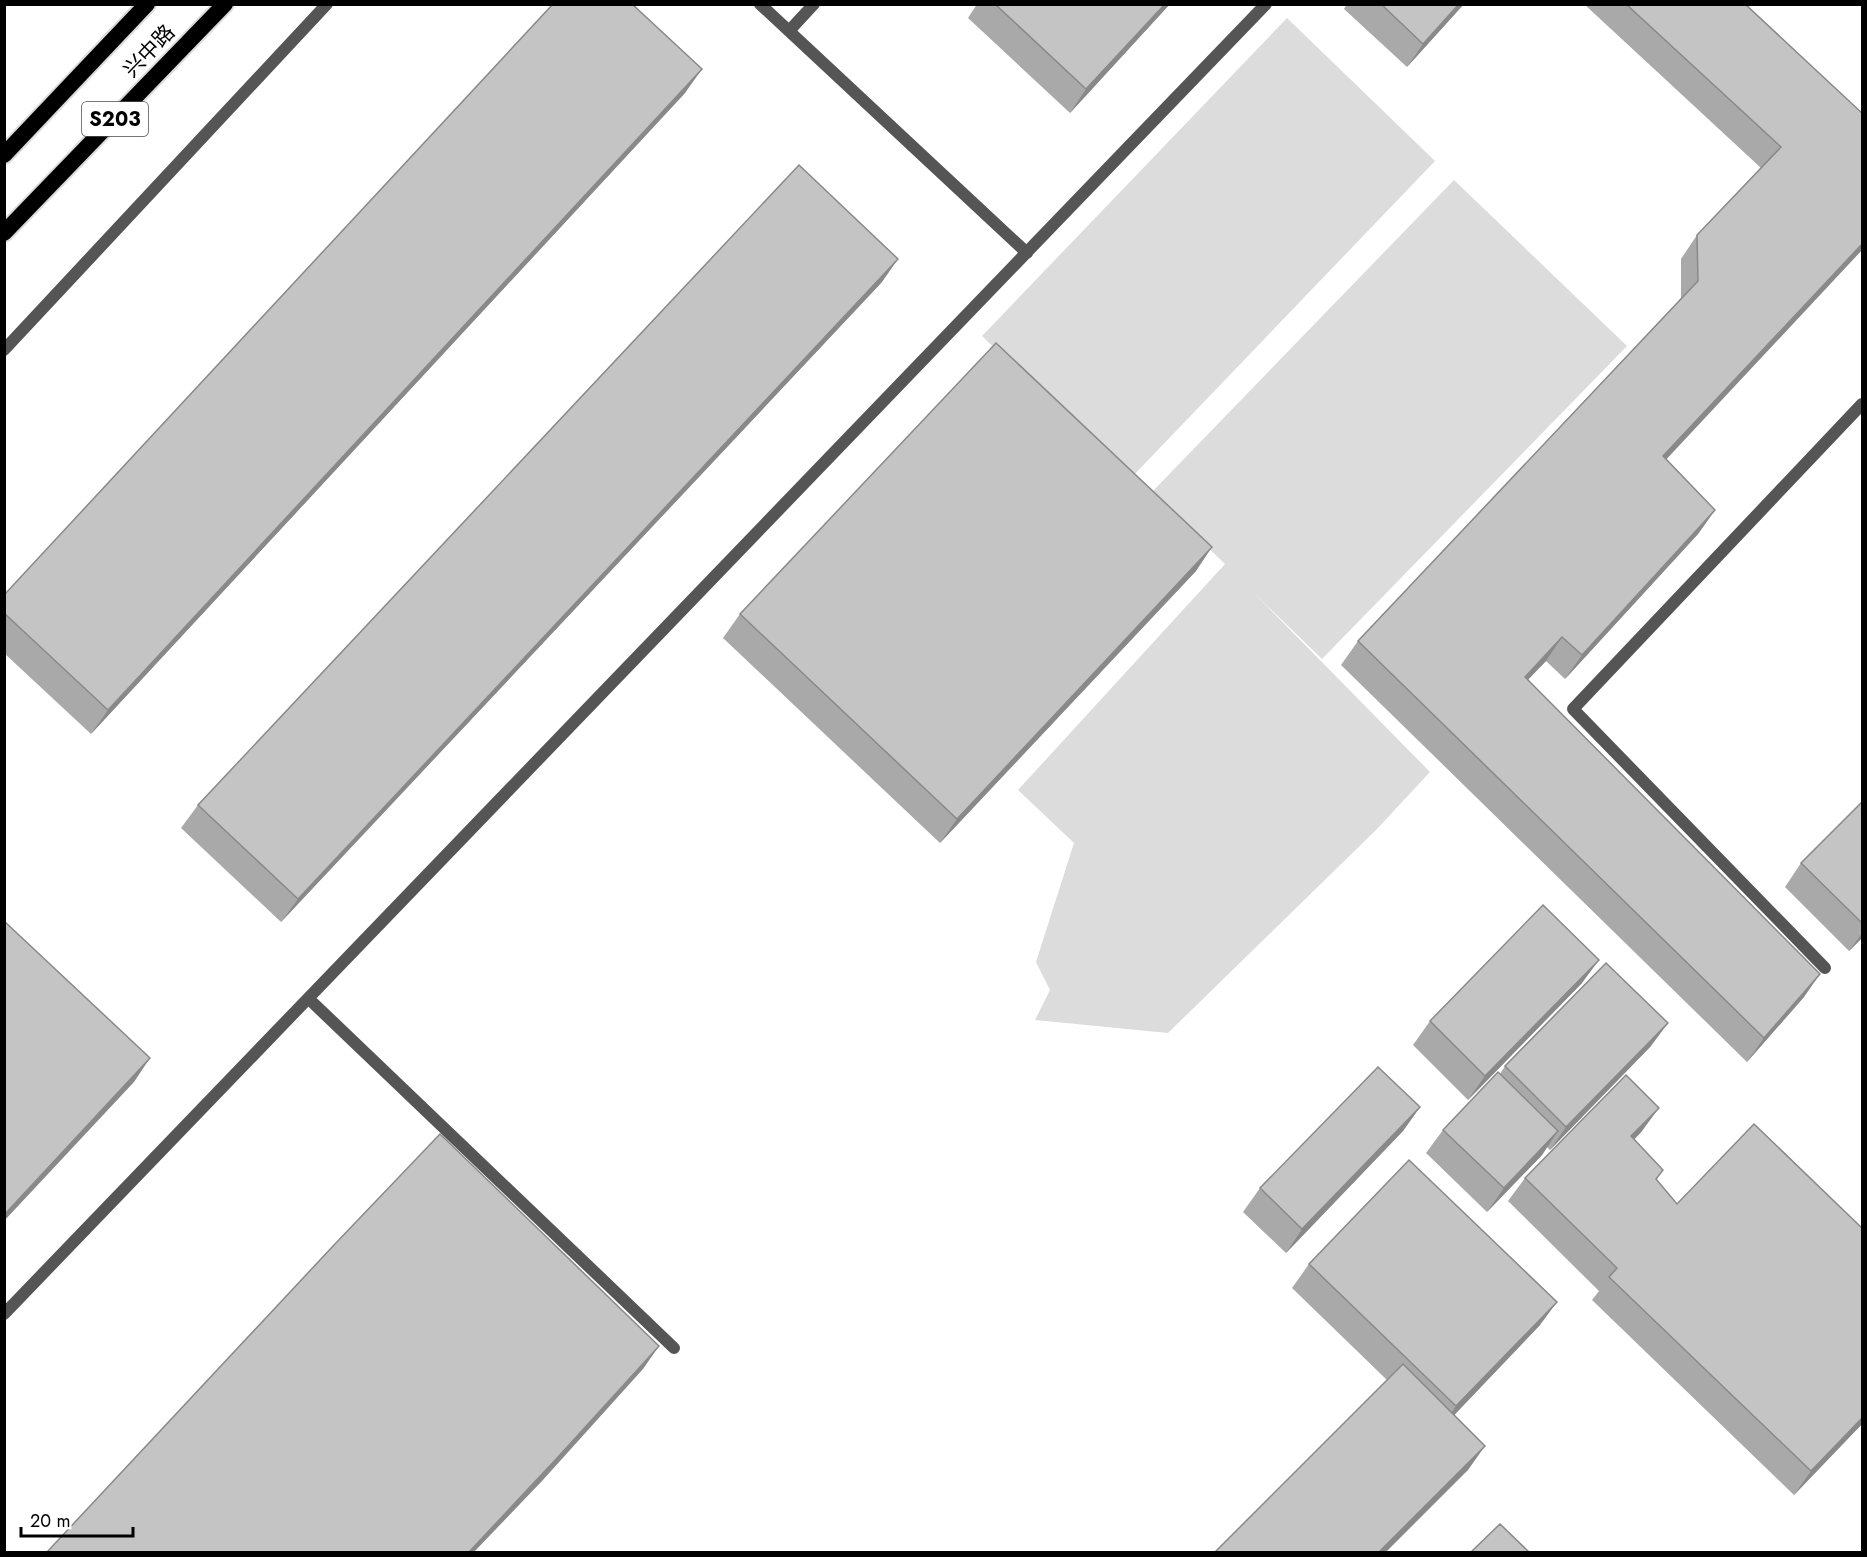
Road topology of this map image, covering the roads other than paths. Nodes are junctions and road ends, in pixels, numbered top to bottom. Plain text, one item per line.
1 (147, 4) edge
2 (225, 4) edge
3 (327, 4) edge
4 (760, 4) edge
5 (814, 4) edge
6 (1266, 4) edge
7 (789, 31) junction
8 (4, 155) edge
9 (4, 233) edge
10 (1027, 253) junction
11 (4, 350) edge
12 (1863, 404) edge
13 (1825, 968) dead end
14 (309, 999) junction
15 (4, 1314) edge
16 (674, 1348) dead end

1 - 8 highway, 兴中路 / S203
2 - 9 highway, 兴中路 / S203
3 - 11 lane
4 - 7 lane
5 - 7 lane
6 - 10 lane
7 - 10 lane
10 - 14 lane
12 - 13 lane
14 - 15 lane
14 - 16 lane

